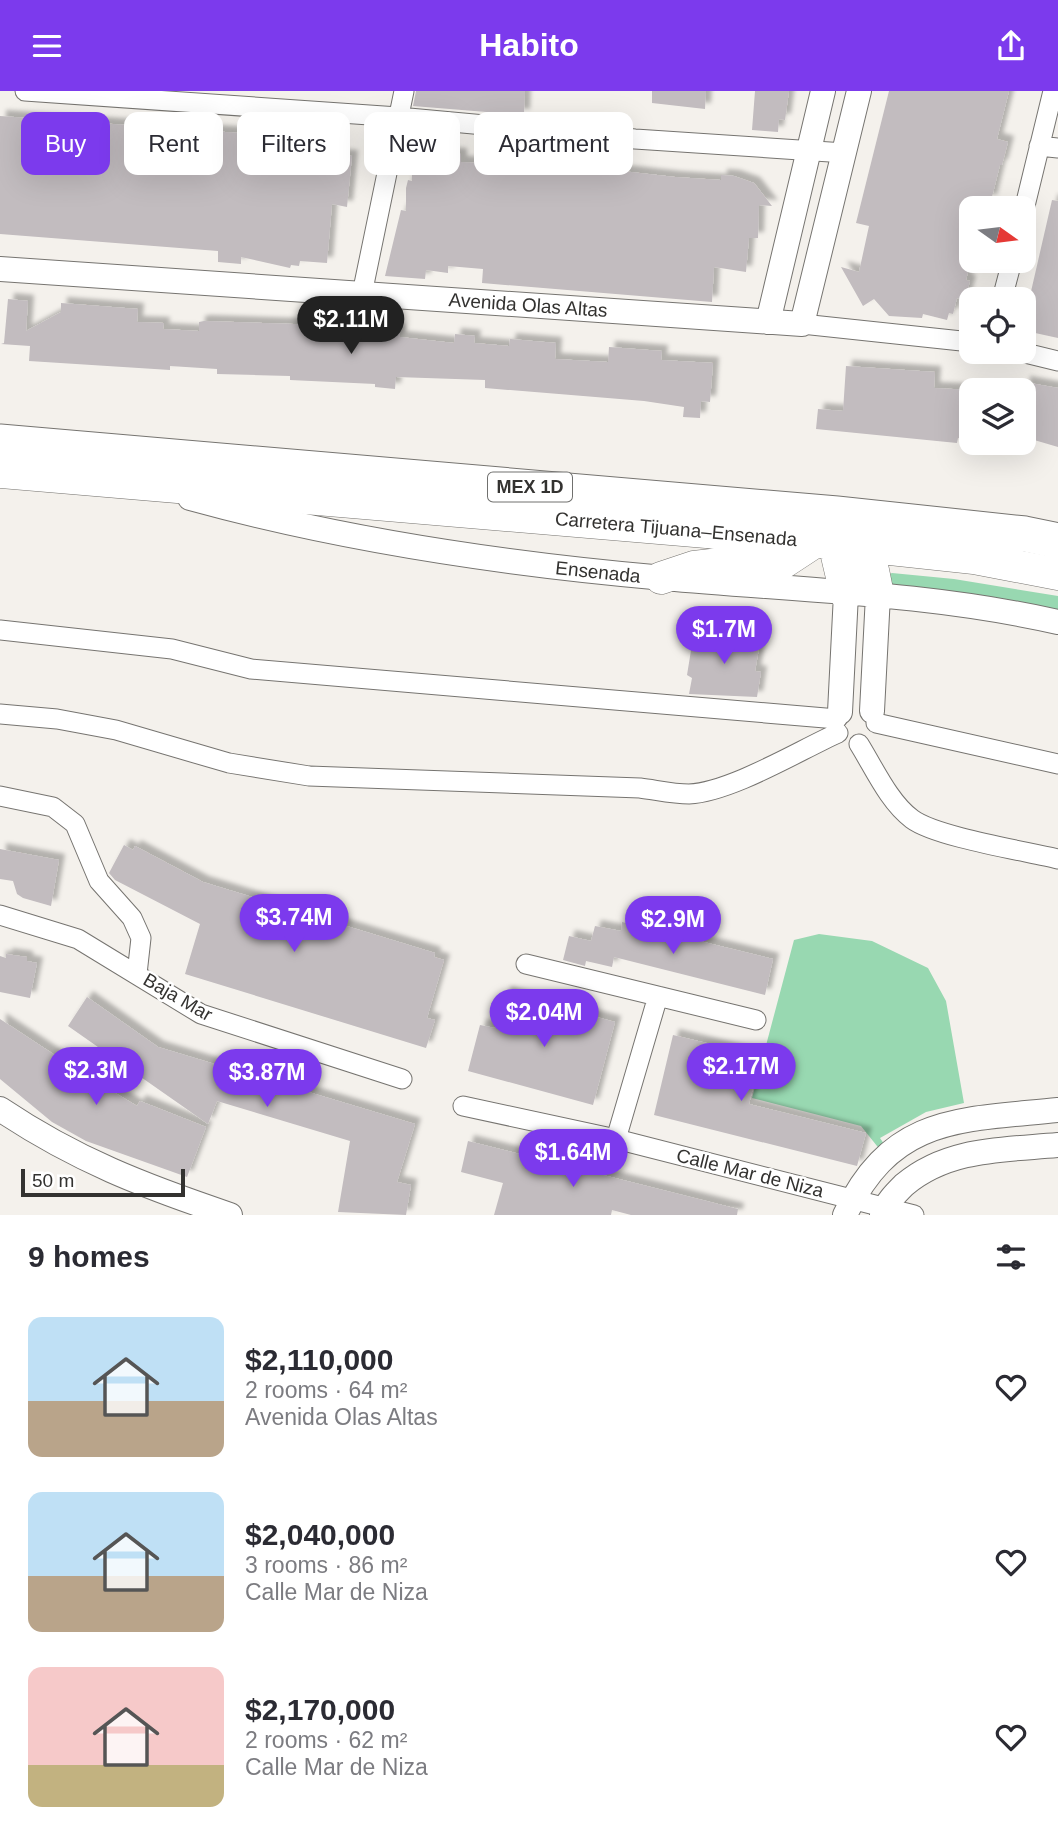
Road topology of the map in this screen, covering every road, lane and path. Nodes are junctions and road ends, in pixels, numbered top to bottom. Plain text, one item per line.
1 (25, 91) edge
2 (404, 91) edge
3 (823, 91) edge
4 (859, 91) edge
5 (1053, 91) edge
6 (399, 112) edge
7 (364, 115) edge
8 (460, 122) edge
9 (1049, 147) edge
10 (809, 153) junction
11 (845, 153) junction
12 (386, 175) edge
13 (1030, 196) edge
14 (0, 269) edge
15 (362, 294) junction
16 (768, 322) junction
17 (802, 324) junction
18 (959, 341) edge
19 (1036, 356) edge
20 (1058, 361) edge
21 (0, 442) edge
22 (0, 472) edge
23 (144, 486) junction
24 (1058, 541) edge
25 (825, 542) junction
26 (868, 546) junction
27 (1058, 574) edge
28 (661, 578) junction
29 (846, 594) junction
30 (878, 595) junction
31 (1058, 622) edge
32 (0, 630) edge
33 (843, 651) junction
34 (875, 652) junction
35 (0, 714) edge
36 (874, 717) junction
37 (838, 721) junction
38 (859, 744) junction
39 (1058, 764) edge
40 (0, 796) edge
41 (1058, 859) edge
42 (0, 915) edge
43 (526, 964) dead end
44 (137, 974) junction
45 (658, 996) junction
46 (756, 1020) dead end
47 (402, 1079) dead end
48 (463, 1106) dead end
49 (0, 1109) edge
50 (1058, 1110) edge
51 (616, 1139) junction
52 (1058, 1145) edge
53 (849, 1207) edge
54 (883, 1211) edge
55 (230, 1215) edge
56 (914, 1215) edge

1 - 7 street
2 - 6 street
3 - 10 street
4 - 11 street
5 - 9 street
8 - 10 street
9 - 13 street
10 - 11 street
10 - 16 street
11 - 17 street
12 - 15 street
14 - 15 street, Avenida Olas Altas
15 - 16 street, Avenida Olas Altas
16 - 17 street, Avenida Olas Altas
17 - 18 street, Avenida Olas Altas
19 - 20 street
21 - 24 highway, Carretera Tijuana–Ensenada / MEX 1D
22 - 23 highway, Carretera Tijuana–Ensenada / MEX 1D
23 - 25 highway, Carretera Tijuana–Ensenada / MEX 1D
23 - 28 street, Ensenada
25 - 26 highway, Carretera Tijuana–Ensenada / MEX 1D
25 - 28 highway
25 - 29 highway
26 - 27 highway, Carretera Tijuana–Ensenada / MEX 1D
26 - 30 highway
28 - 29 street, Ensenada
29 - 30 street, Ensenada
29 - 33 street
30 - 31 street, Ensenada
30 - 34 street
32 - 37 street
33 - 34 street
33 - 37 street
34 - 36 street
35 - 37 street
36 - 37 street
36 - 38 street
36 - 39 street
37 - 38 street
38 - 41 street
40 - 44 street
42 - 44 street, Baja Mar
43 - 45 street
44 - 47 street, Baja Mar
45 - 46 street
45 - 51 street
48 - 51 street, Calle Mar de Niza
49 - 55 street
50 - 53 street
51 - 53 street, Calle Mar de Niza
52 - 54 street
53 - 54 street, Calle Mar de Niza
54 - 56 street, Calle Mar de Niza

